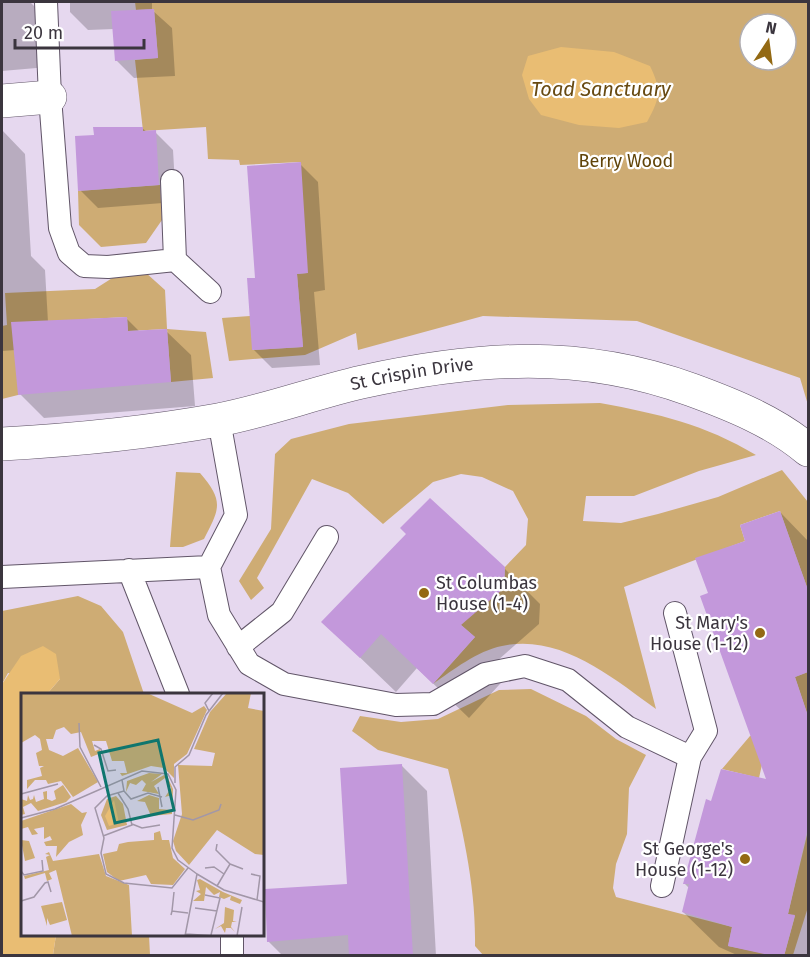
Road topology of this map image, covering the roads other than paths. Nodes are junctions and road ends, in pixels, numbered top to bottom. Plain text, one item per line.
1 (46, 2) edge
2 (50, 97) junction
3 (2, 100) edge
4 (172, 181) dead end
5 (175, 260) junction
6 (210, 292) dead end
7 (219, 420) junction
8 (2, 444) edge
9 (808, 450) edge
10 (327, 537) dead end
11 (209, 567) junction
12 (129, 570) junction
13 (2, 577) edge
14 (675, 613) dead end
15 (238, 647) junction
16 (178, 693) edge
17 (690, 757) junction
18 (662, 886) dead end
19 (232, 936) edge
20 (232, 956) edge

1 - 2 lane
2 - 3 street
2 - 5 lane
4 - 5 lane
5 - 6 lane
7 - 8 street, St Crispin Drive
7 - 9 street, St Crispin Drive
7 - 11 lane
10 - 15 lane
11 - 12 lane
11 - 15 lane
12 - 13 lane
12 - 16 lane
14 - 17 lane
15 - 17 lane
17 - 18 lane
19 - 20 lane

